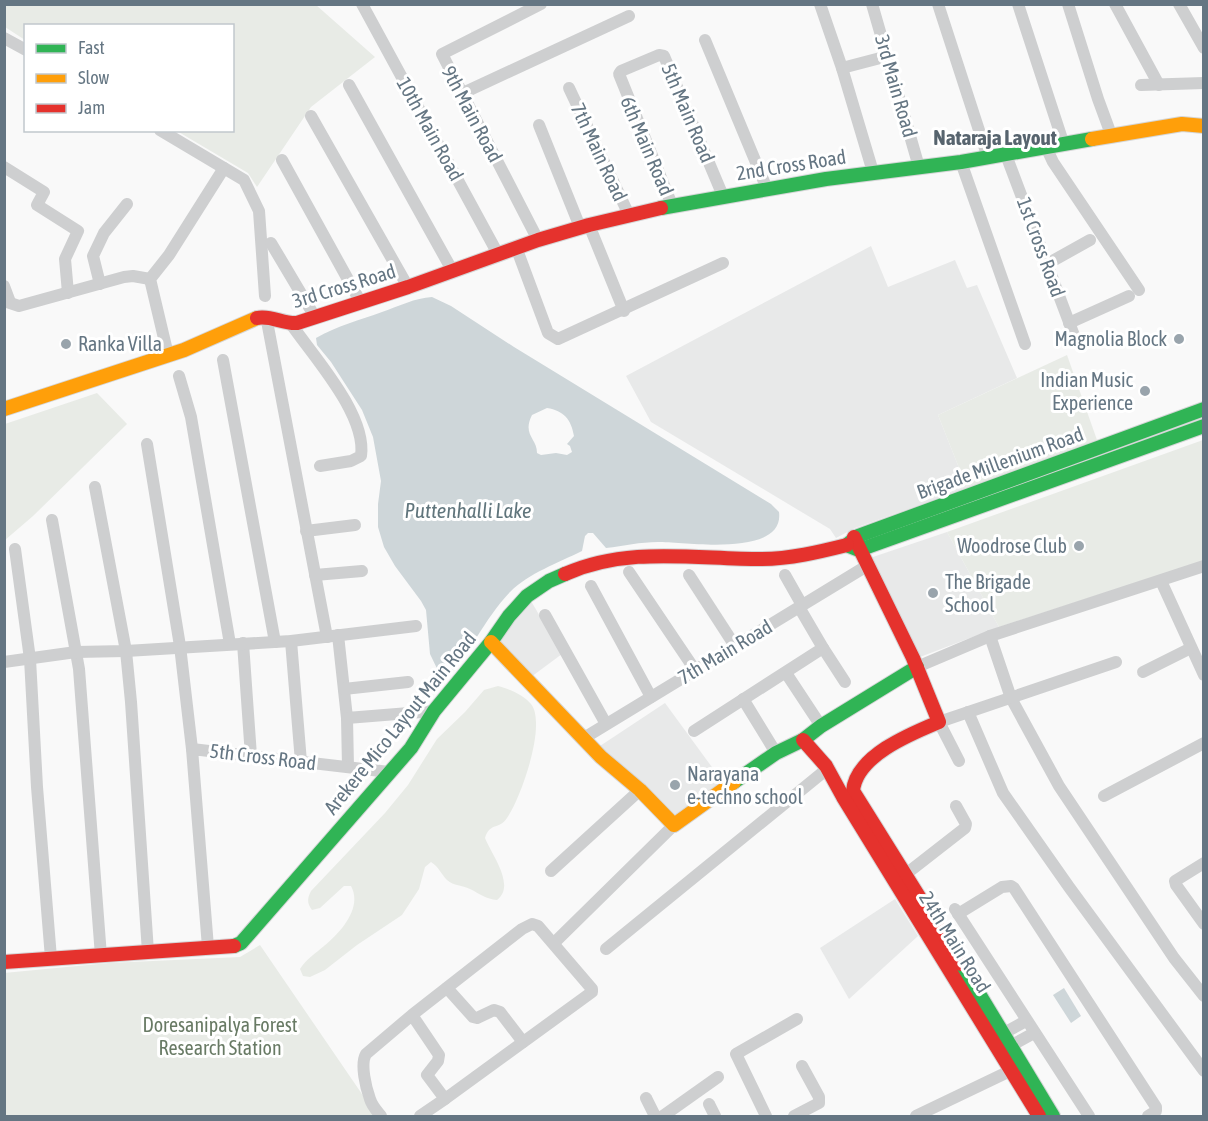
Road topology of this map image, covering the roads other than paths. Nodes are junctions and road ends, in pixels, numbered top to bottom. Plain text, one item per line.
1 (362, 4) edge
2 (541, 4) edge
3 (820, 4) edge
4 (873, 4) edge
5 (938, 4) edge
6 (1018, 4) edge
7 (1068, 4) edge
8 (1115, 4) edge
9 (1179, 4) edge
10 (629, 16) dead end
11 (4, 38) edge
12 (705, 40) dead end
13 (1203, 48) edge
14 (24, 49) edge
15 (888, 56) junction
16 (842, 68) junction
17 (1203, 82) edge
18 (349, 85) dead end
19 (1141, 85) dead end
20 (1159, 85) junction
21 (623, 87) joint
22 (569, 88) dead end
23 (463, 93) junction
24 (311, 116) dead end
25 (539, 124) dead end
26 (1203, 126) edge
27 (163, 132) edge
28 (1112, 137) junction
29 (1064, 145) junction
30 (1046, 147) junction
31 (1006, 155) junction
32 (988, 158) junction
33 (282, 160) dead end
34 (961, 162) junction
35 (4, 167) edge
36 (919, 167) junction
37 (224, 168) junction
38 (873, 172) junction
39 (767, 189) junction
40 (723, 196) junction
41 (127, 204) dead end
42 (672, 205) junction
43 (629, 215) junction
44 (585, 226) junction
45 (538, 240) junction
46 (1090, 240) dead end
47 (271, 243) dead end
48 (516, 247) junction
49 (498, 254) junction
50 (723, 264) dead end
51 (1047, 264) junction
52 (452, 270) junction
53 (150, 279) junction
54 (100, 284) junction
55 (4, 286) edge
56 (408, 287) junction
57 (68, 293) junction
58 (265, 296) dead end
59 (7, 302) edge
60 (361, 303) junction
61 (624, 311) junction
62 (266, 316) junction
63 (315, 316) junction
64 (1069, 323) junction
65 (291, 324) junction
66 (1075, 338) dead end
67 (1025, 344) dead end
68 (168, 355) junction
69 (223, 360) dead end
70 (178, 376) dead end
71 (4, 409) edge
72 (1203, 409) edge
73 (1203, 426) edge
74 (147, 444) dead end
75 (320, 466) dead end
76 (95, 487) dead end
77 (52, 520) dead end
78 (355, 525) dead end
79 (306, 531) junction
80 (854, 544) junction
81 (15, 549) dead end
82 (1203, 566) edge
83 (866, 567) junction
84 (362, 572) dead end
85 (629, 572) dead end
86 (315, 575) junction
87 (689, 575) dead end
88 (785, 575) dead end
89 (1161, 580) junction
90 (591, 586) dead end
91 (800, 606) junction
92 (545, 615) dead end
93 (416, 626) dead end
94 (332, 636) junction
95 (990, 636) junction
96 (291, 641) junction
97 (275, 642) junction
98 (491, 642) junction
99 (237, 644) junction
100 (180, 646) junction
101 (735, 646) junction
102 (824, 648) junction
103 (1191, 648) junction
104 (126, 651) junction
105 (76, 652) junction
106 (30, 659) junction
107 (4, 662) edge
108 (1116, 662) dead end
109 (917, 667) junction
110 (695, 670) junction
111 (1143, 672) dead end
112 (786, 673) junction
113 (1203, 675) edge
114 (408, 682) dead end
115 (845, 682) dead end
116 (344, 689) junction
117 (651, 697) junction
118 (1011, 698) junction
119 (743, 699) junction
120 (434, 711) junction
121 (968, 712) junction
122 (347, 717) junction
123 (939, 722) junction
124 (606, 724) junction
125 (821, 726) junction
126 (694, 731) dead end
127 (584, 738) junction
128 (803, 740) junction
129 (1203, 743) edge
130 (192, 749) junction
131 (776, 753) junction
132 (251, 756) junction
133 (301, 762) junction
134 (959, 762) dead end
135 (348, 767) junction
136 (827, 769) junction
137 (389, 772) junction
138 (640, 790) junction
139 (845, 792) junction
140 (1104, 796) dead end
141 (956, 806) dead end
142 (674, 825) junction
143 (1203, 863) edge
144 (550, 872) dead end
145 (906, 874) junction
146 (977, 894) dead end
147 (958, 914) junction
148 (1203, 924) edge
149 (554, 943) junction
150 (208, 947) junction
151 (606, 949) dead end
152 (148, 952) junction
153 (101, 956) junction
154 (51, 958) junction
155 (4, 962) edge
156 (447, 988) junction
157 (1203, 996) edge
158 (412, 1015) junction
159 (797, 1019) dead end
160 (1026, 1021) junction
161 (1034, 1033) junction
162 (1008, 1039) junction
163 (523, 1042) junction
164 (801, 1066) dead end
165 (1012, 1070) junction
166 (1203, 1071) edge
167 (718, 1077) dead end
168 (646, 1098) dead end
169 (445, 1099) junction
170 (709, 1104) dead end
171 (381, 1116) edge
172 (420, 1116) edge
173 (655, 1116) edge
174 (663, 1116) edge
175 (715, 1116) edge
176 (766, 1116) edge
177 (794, 1116) edge
178 (916, 1116) edge
179 (1039, 1116) edge
180 (1053, 1116) edge
181 (1089, 1116) edge
182 (1148, 1116) edge

1 - 49 street, 10th Main Road
2 - 23 street, 9th Main Road
3 - 16 street
4 - 15 street, 3rd Main Road
5 - 32 street
6 - 29 street
7 - 28 street
8 - 20 street
9 - 13 street
10 - 23 street
11 - 14 street
12 - 39 street
15 - 16 street
15 - 36 street, 3rd Main Road
16 - 38 street
17 - 20 street
18 - 52 street
19 - 20 street
21 - 40 street, 5th Main Road
21 - 42 street, 6th Main Road
22 - 43 street, 7th Main Road
23 - 45 street, 9th Main Road
24 - 56 street
25 - 44 street
26 - 28 street, 2nd Cross Road
27 - 37 street
28 - 29 street, 2nd Cross Road
29 - 30 street, 2nd Cross Road
30 - 31 street, 2nd Cross Road
30 - 64 street
31 - 32 street, 2nd Cross Road
31 - 51 street, 1st Cross Road
32 - 34 street, 2nd Cross Road
33 - 60 street
34 - 36 street, 2nd Cross Road
34 - 67 street
35 - 57 street
36 - 38 street, 2nd Cross Road
37 - 53 street
37 - 58 street
38 - 39 street, 2nd Cross Road
39 - 40 street, 2nd Cross Road
40 - 42 street, 2nd Cross Road
41 - 54 street
42 - 43 street, 2nd Cross Road
43 - 44 street, 3rd Cross Road
44 - 45 street, 3rd Cross Road
44 - 61 street
45 - 48 street, 3rd Cross Road
46 - 51 street
47 - 63 street
48 - 49 street, 3rd Cross Road
48 - 61 street
49 - 52 street, 3rd Cross Road
50 - 61 street
51 - 64 street, 1st Cross Road
52 - 56 street, 3rd Cross Road
53 - 54 street
53 - 68 street
54 - 57 street
55 - 59 street
56 - 60 street, 3rd Cross Road
57 - 59 street
60 - 63 street, 3rd Cross Road
62 - 65 street, 3rd Cross Road
62 - 68 street
62 - 79 street
63 - 65 street, 3rd Cross Road
64 - 66 street, 1st Cross Road
65 - 75 street
68 - 71 street
69 - 97 street
70 - 99 street
72 - 80 street, Brigade Millenium Road
73 - 80 street
74 - 100 street
76 - 104 street
77 - 105 street
78 - 79 street
79 - 86 street
80 - 83 street
80 - 98 street, Arekere Mico Layout Main Road
81 - 106 street
82 - 89 street
83 - 91 street, 7th Main Road
83 - 109 street
84 - 86 street
85 - 110 street
86 - 94 street
87 - 101 street
88 - 91 street
89 - 95 street
89 - 103 street
90 - 117 street
91 - 101 street, 7th Main Road
91 - 102 street
92 - 124 street
93 - 94 street
94 - 96 street
94 - 116 street
95 - 109 street
95 - 118 street
96 - 97 street
96 - 133 street
97 - 99 street
98 - 120 street, Arekere Mico Layout Main Road
98 - 127 street
99 - 100 street
99 - 132 street
100 - 104 street
100 - 130 street
101 - 110 street, 7th Main Road
102 - 112 street
102 - 115 street
103 - 111 street
103 - 113 street
104 - 105 street
104 - 152 street
105 - 106 street
105 - 153 street
106 - 107 street
106 - 154 street
108 - 118 street
109 - 123 street
109 - 125 street
110 - 117 street, 7th Main Road
112 - 119 street
112 - 125 street
114 - 116 street
116 - 122 street
117 - 124 street, 7th Main Road
118 - 121 street
118 - 157 street
119 - 126 street
119 - 131 street
120 - 122 street
120 - 137 street, Arekere Mico Layout Main Road
121 - 123 street
121 - 166 street
122 - 135 street
123 - 134 street
123 - 139 street
124 - 127 street, 7th Main Road
125 - 128 street
127 - 138 street
128 - 131 street
128 - 136 street, 24th Main Road
129 - 140 street
130 - 132 street, 5th Cross Road
130 - 150 street, 5th Cross Road
131 - 142 street
132 - 133 street, 5th Cross Road
133 - 135 street, 5th Cross Road
135 - 137 street, 5th Cross Road
136 - 139 street, 24th Main Road
136 - 151 street
137 - 150 street, Arekere Mico Layout Main Road
138 - 142 street
138 - 144 street
139 - 145 street, 24th Main Road
139 - 165 street, 24th Main Road
141 - 145 street
142 - 149 street
143 - 148 street
145 - 162 street, 24th Main Road
146 - 147 street
147 - 160 street
147 - 182 street
149 - 156 street
149 - 163 street
150 - 152 street, Arekere Mico Layout Main Road
152 - 153 street, Arekere Mico Layout Main Road
153 - 154 street, Arekere Mico Layout Main Road
154 - 155 street, Arekere Mico Layout Main Road
156 - 158 street
156 - 163 street
158 - 169 street
158 - 171 street
159 - 176 street
160 - 161 street
160 - 162 street
161 - 162 street
161 - 181 street
162 - 180 street, 24th Main Road
163 - 169 street
164 - 177 street
165 - 178 street
165 - 179 street, 24th Main Road
167 - 174 street
168 - 173 street
169 - 172 street
170 - 175 street

